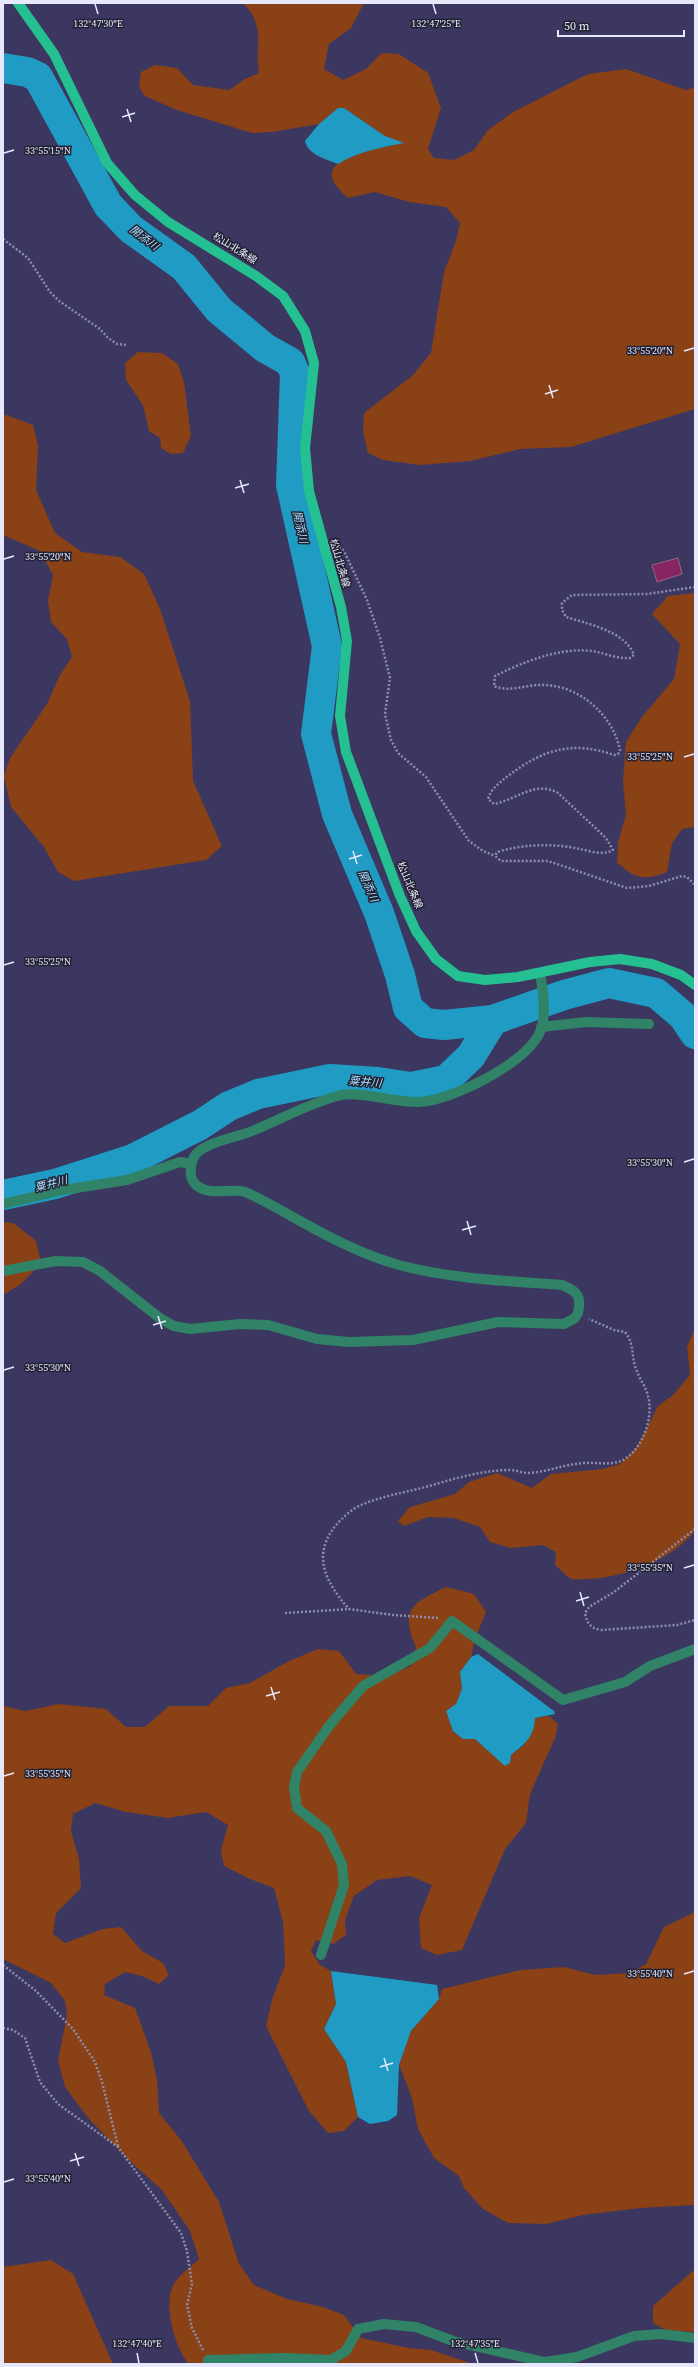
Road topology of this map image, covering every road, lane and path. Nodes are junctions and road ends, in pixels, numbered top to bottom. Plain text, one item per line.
1 (18, 3) edge
2 (3, 239) edge
3 (127, 345) dead end
4 (320, 537) junction
5 (695, 587) edge
6 (495, 856) junction
7 (695, 885) edge
8 (540, 973) junction
9 (695, 985) edge
10 (649, 1024) dead end
11 (541, 1027) junction
12 (191, 1164) junction
13 (3, 1204) edge
14 (3, 1271) edge
15 (578, 1313) junction
16 (695, 1529) edge
17 (349, 1609) junction
18 (285, 1613) dead end
19 (695, 1620) edge
20 (452, 1621) junction
21 (695, 1649) edge
22 (321, 1955) dead end
23 (3, 1965) edge
24 (3, 2028) edge
25 (118, 2147) junction
26 (695, 2338) edge
27 (208, 2360) joint

1 - 4 main road, 松山北条線
2 - 3 path
4 - 6 path
4 - 8 main road, 松山北条線
5 - 6 path
6 - 7 path
8 - 9 main road, 松山北条線
8 - 11 street
10 - 11 street
11 - 12 street
12 - 13 street
12 - 15 street
14 - 15 street
15 - 17 path
16 - 19 path
17 - 18 path
17 - 20 path
20 - 21 street
20 - 22 street
23 - 25 path
24 - 25 path
25 - 27 path
26 - 27 street

